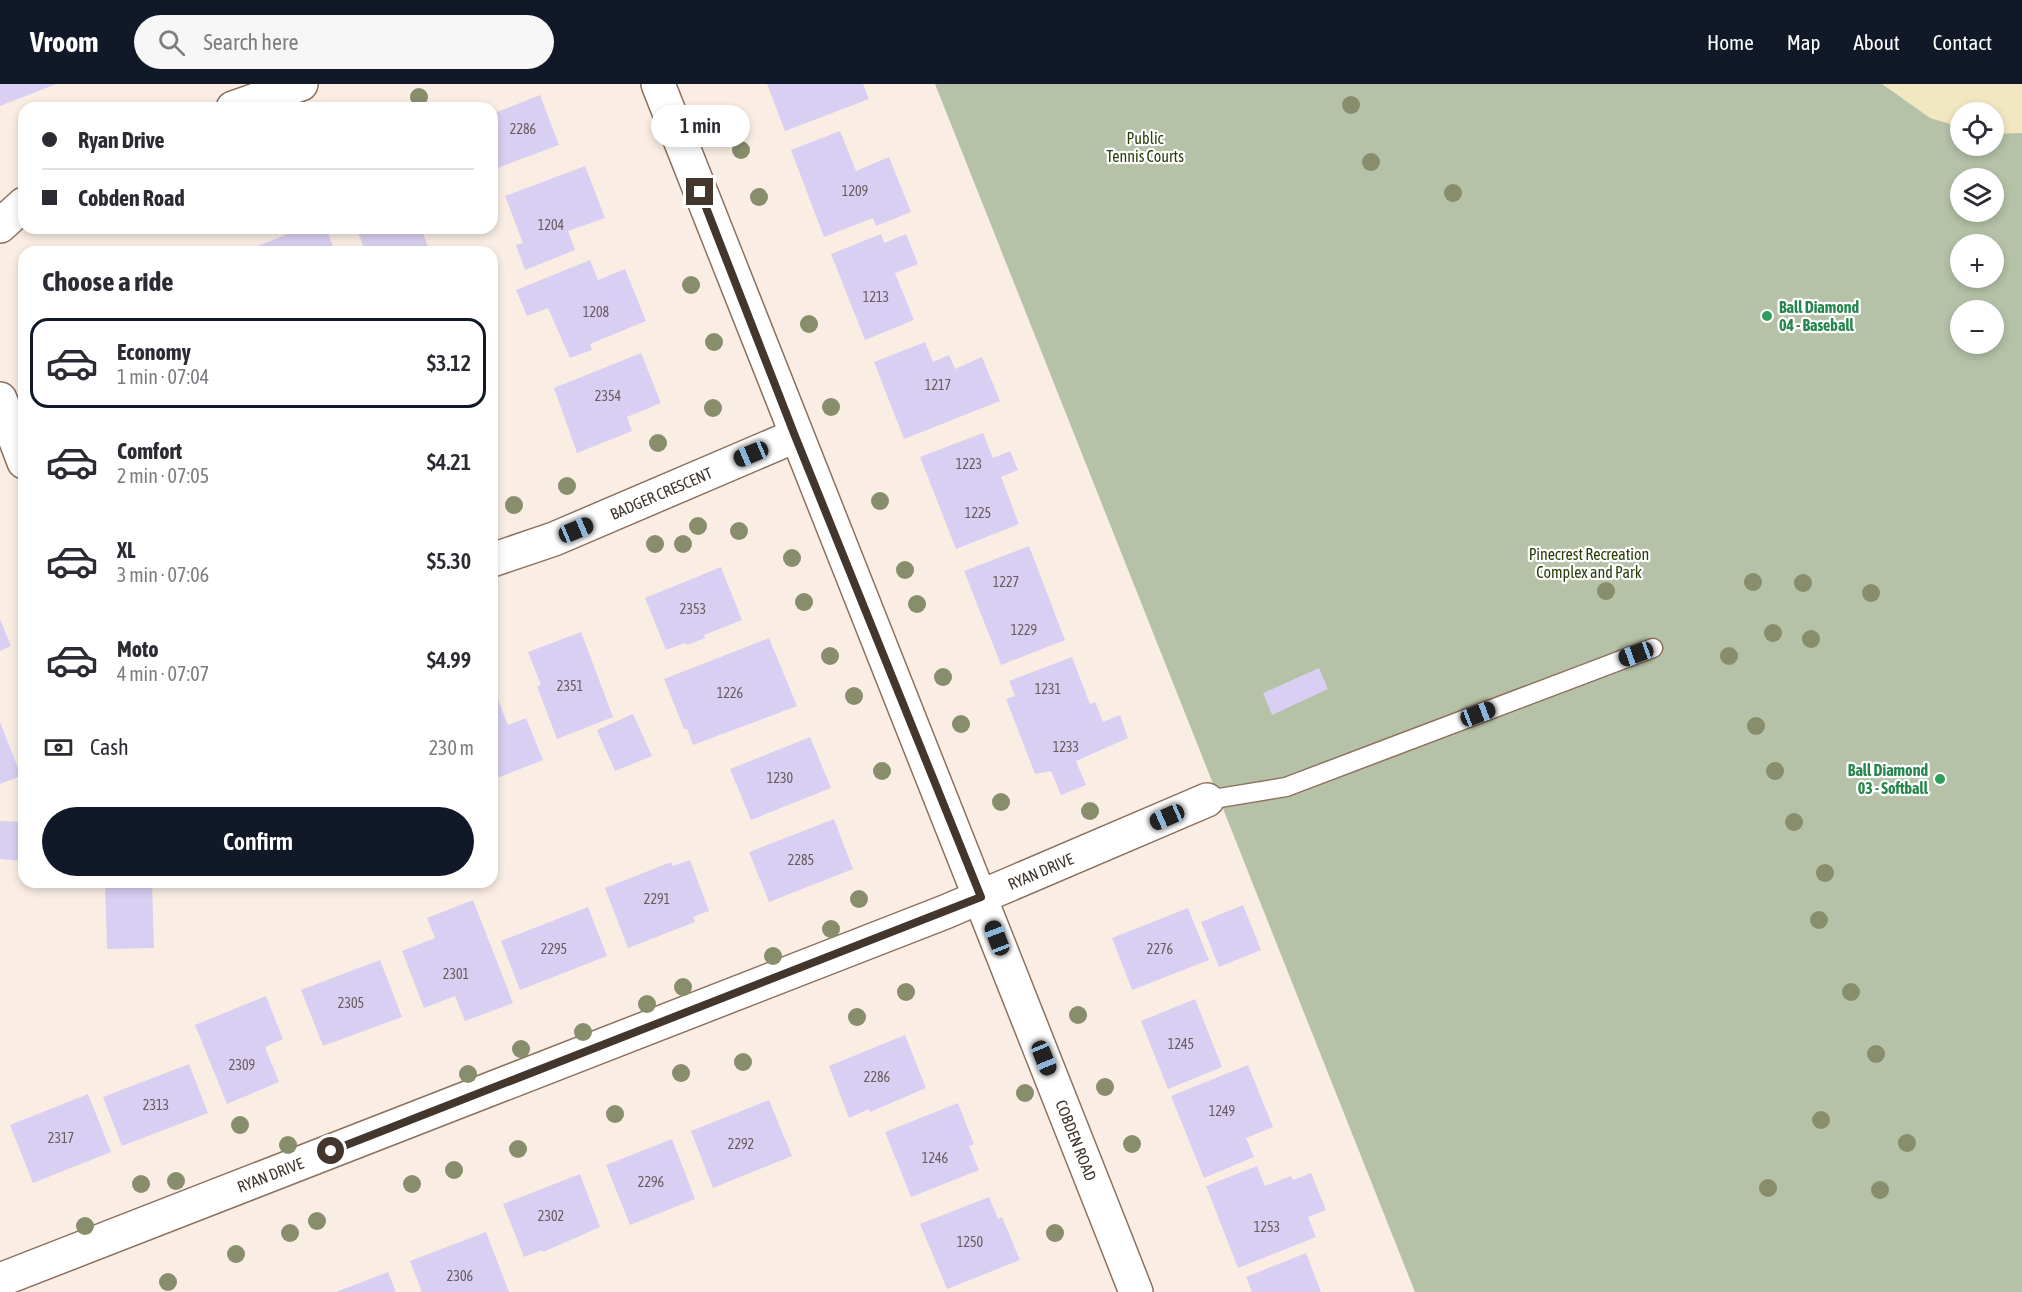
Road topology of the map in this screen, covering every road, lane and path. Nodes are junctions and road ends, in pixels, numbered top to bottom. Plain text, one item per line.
1 (301, 84) edge
2 (658, 84) edge
3 (250, 102) edge
4 (18, 210) edge
5 (0, 226) edge
6 (0, 399) edge
7 (795, 436) junction
8 (18, 446) edge
9 (498, 558) edge
10 (1653, 648) dead end
11 (1207, 800) joint
12 (981, 897) junction
13 (0, 1280) edge
14 (1136, 1292) edge

1 - 3 street
2 - 7 street, COBDEN ROAD
4 - 5 street
6 - 8 street
7 - 9 street, BADGER CRESCENT
7 - 12 street, COBDEN ROAD
10 - 11 lane
11 - 12 street, RYAN DRIVE
12 - 13 street, RYAN DRIVE
12 - 14 street, COBDEN ROAD

